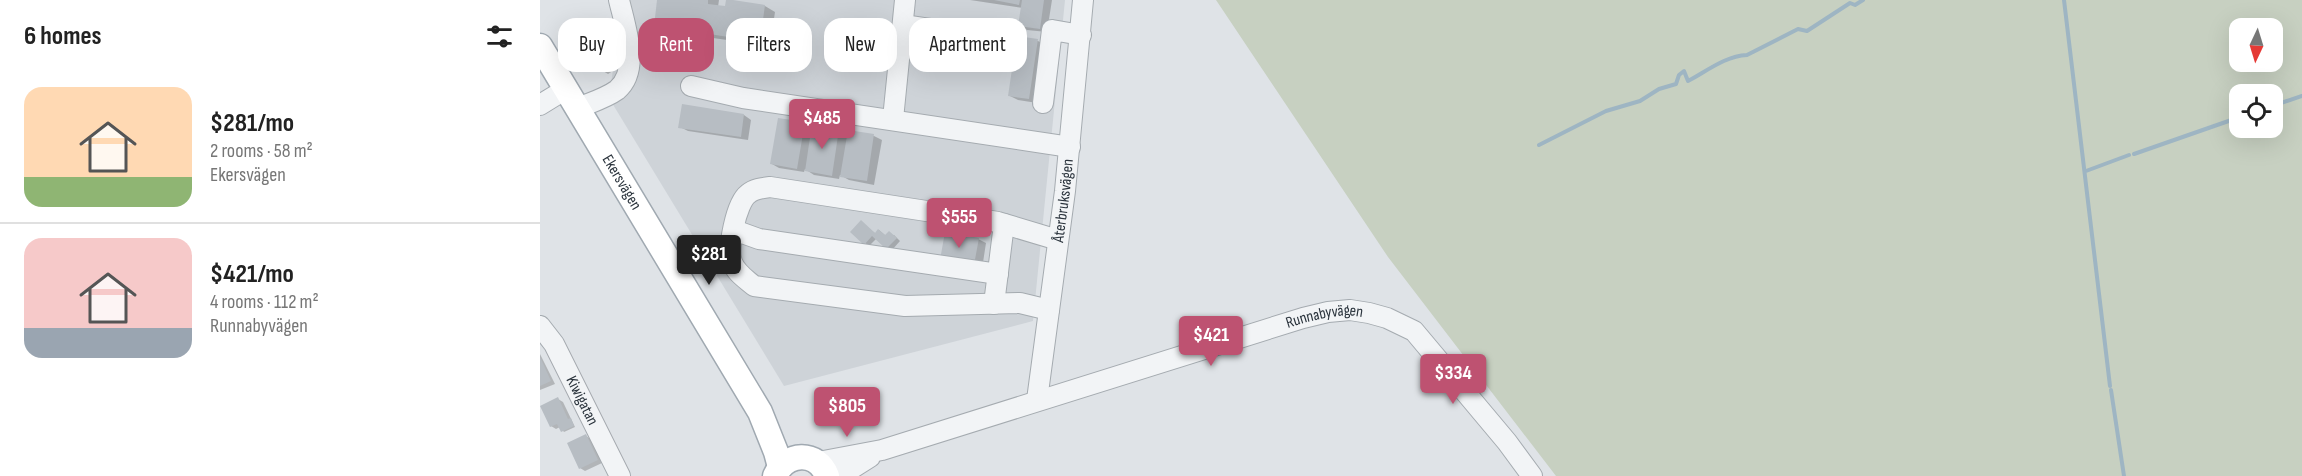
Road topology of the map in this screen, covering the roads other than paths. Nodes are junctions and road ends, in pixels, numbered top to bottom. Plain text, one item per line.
1 (619, 0) edge
2 (1083, 0) edge
3 (902, 2) edge
4 (903, 25) junction
5 (909, 26) edge
6 (1081, 34) junction
7 (540, 46) edge
8 (692, 86) dead end
9 (572, 99) junction
10 (1043, 103) dead end
11 (540, 105) edge
12 (893, 119) junction
13 (1070, 147) junction
14 (1005, 224) junction
15 (734, 230) junction
16 (1059, 240) junction
17 (998, 274) junction
18 (994, 304) junction
19 (1049, 310) junction
20 (540, 326) edge
21 (1037, 400) junction
22 (760, 411) junction
23 (882, 450) junction
24 (818, 465) edge
25 (776, 473) edge
26 (620, 476) edge
27 (840, 476) edge
28 (1532, 476) edge

1 - 9 street
2 - 6 street, Återbruksvägen
3 - 4 street
4 - 5 street
4 - 12 street
6 - 10 street
6 - 13 street, Återbruksvägen
7 - 9 main road, Ekersvägen
8 - 12 street
9 - 11 street
9 - 22 main road, Ekersvägen
12 - 13 street
13 - 16 street, Återbruksvägen
14 - 15 street
14 - 16 street
14 - 17 street
15 - 17 street
15 - 18 street
16 - 19 street, Återbruksvägen
17 - 18 street
18 - 19 street
19 - 21 street, Återbruksvägen
20 - 26 street, Kiwigatan
21 - 23 street, Runnabyvägen
21 - 28 street, Runnabyvägen
22 - 24 main road, Ekersvägen
22 - 25 main road, Ekersvägen
23 - 24 street, Runnabyvägen
23 - 27 street, Runnabyvägen
24 - 25 main road

